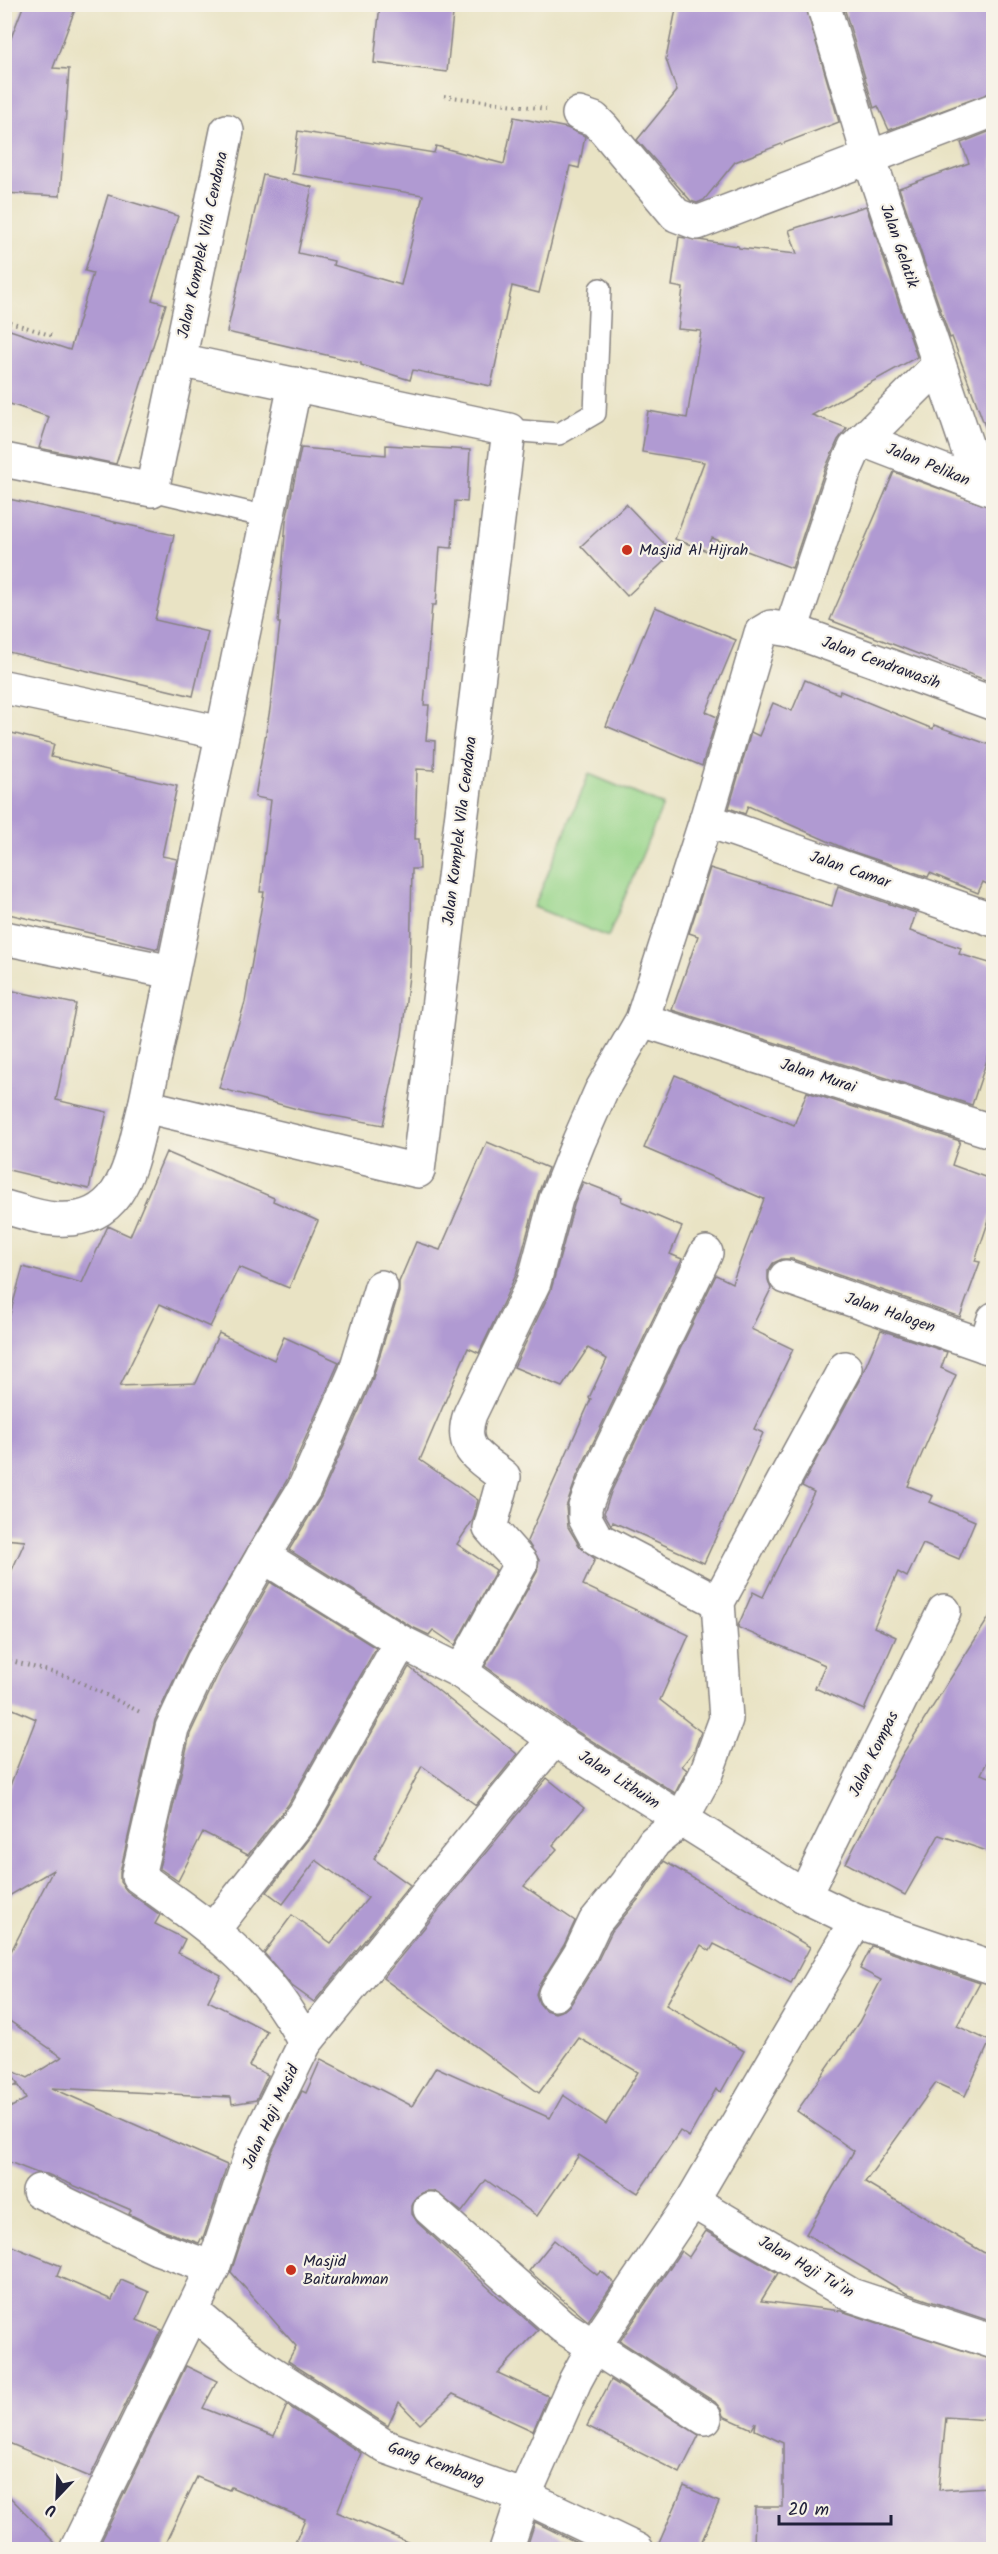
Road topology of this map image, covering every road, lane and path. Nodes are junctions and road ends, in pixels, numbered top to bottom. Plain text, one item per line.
1 (823, 4) edge
2 (444, 96) dead end
3 (993, 110) edge
4 (579, 114) joint
5 (227, 131) dead end
6 (869, 157) junction
7 (600, 289) dead end
8 (4, 320) edge
9 (53, 336) dead end
10 (179, 360) junction
11 (939, 365) junction
12 (295, 384) junction
13 (509, 430) junction
14 (863, 440) junction
15 (4, 460) edge
16 (987, 488) edge
17 (152, 490) junction
18 (267, 517) junction
19 (780, 629) junction
20 (4, 687) edge
21 (993, 704) edge
22 (222, 733) junction
23 (706, 820) junction
24 (993, 920) edge
25 (4, 938) edge
26 (172, 972) junction
27 (642, 1020) junction
28 (145, 1106) junction
29 (993, 1132) edge
30 (4, 1207) edge
31 (706, 1253) dead end
32 (786, 1277) dead end
33 (381, 1287) dead end
34 (991, 1338) edge
35 (845, 1368) dead end
36 (262, 1556) junction
37 (718, 1602) junction
38 (944, 1611) dead end
39 (401, 1642) junction
40 (4, 1659) edge
41 (461, 1672) junction
42 (172, 1728) junction
43 (554, 1739) junction
44 (681, 1820) junction
45 (804, 1896) junction
46 (856, 1921) junction
47 (213, 1930) junction
48 (993, 1968) edge
49 (555, 1994) dead end
50 (305, 2043) junction
51 (39, 2192) dead end
52 (692, 2201) junction
53 (430, 2209) dead end
54 (213, 2268) junction
55 (192, 2311) junction
56 (993, 2342) edge
57 (594, 2346) junction
58 (705, 2418) dead end
59 (524, 2496) junction
60 (76, 2550) edge
61 (506, 2550) edge
62 (637, 2550) edge

1 - 6 street, Jalan Gelatik
2 - 4 path
3 - 6 street
4 - 6 street
5 - 10 street, Jalan Komplek Vila Cendana
6 - 11 street, Jalan Gelatik
7 - 13 lane
8 - 9 path
10 - 12 street, Jalan Komplek Vila Cendana
10 - 17 street, Jalan Komplek Vila Cendana
11 - 14 street
11 - 16 street, Jalan Gelatik
12 - 13 street, Jalan Komplek Vila Cendana
12 - 18 street
13 - 28 street, Jalan Komplek Vila Cendana
14 - 16 street, Jalan Pelikan
14 - 19 street
15 - 17 street
17 - 18 lane
18 - 22 street
19 - 21 street, Jalan Cendrawasih
19 - 23 street
20 - 22 street
22 - 26 street
23 - 24 street, Jalan Camar
23 - 27 street
25 - 26 street
26 - 28 street
27 - 29 street, Jalan Murai
27 - 41 street
28 - 30 street
31 - 37 street
32 - 34 street, Jalan Halogen
33 - 36 street
35 - 37 street
36 - 39 street, Jalan Lithuim
36 - 42 street
37 - 44 street
38 - 45 street, Jalan Kompas
39 - 41 street, Jalan Lithuim
39 - 47 street
40 - 42 path
41 - 43 street, Jalan Lithuim
42 - 47 street
43 - 44 street, Jalan Lithuim
43 - 50 street, Jalan Haji Musid
44 - 45 street, Jalan Lithuim
44 - 49 street
45 - 46 street, Jalan Lithuim
46 - 48 street, Jalan Lithuim
46 - 52 street
47 - 50 street
50 - 54 street, Jalan Haji Musid
51 - 54 street
52 - 56 street, Jalan Haji Tu’in
52 - 57 street
53 - 57 street
54 - 55 street, Jalan Haji Musid
55 - 59 street, Gang Kembang
55 - 60 street, Jalan Haji Musid
57 - 58 street
57 - 59 street
59 - 61 street
59 - 62 street, Gang Kembang

